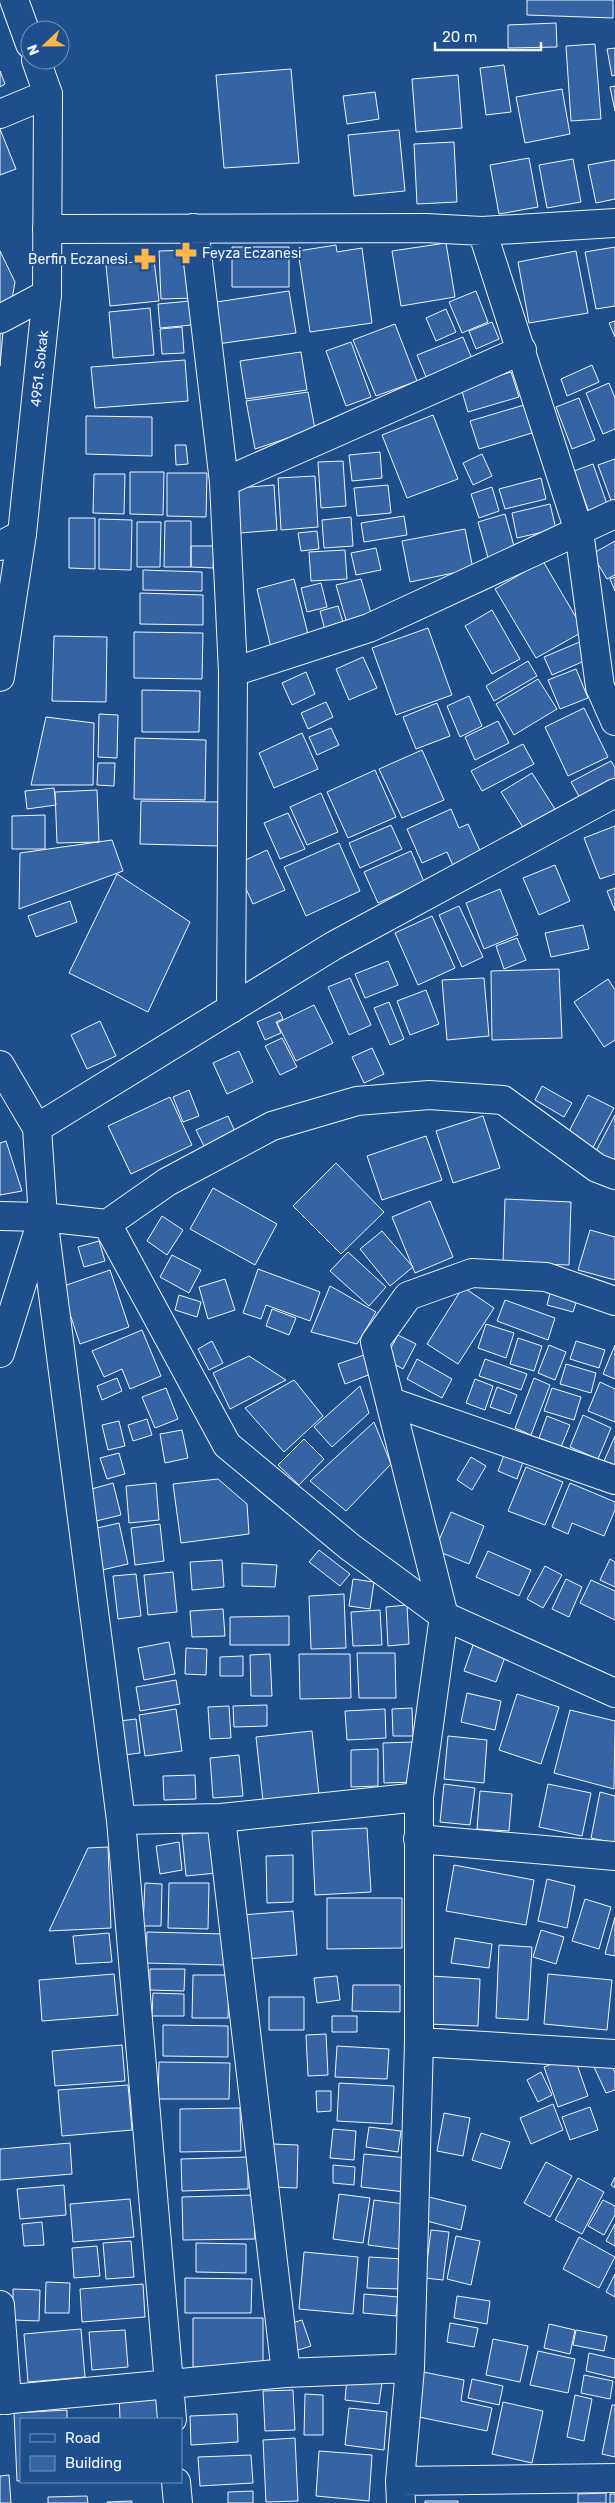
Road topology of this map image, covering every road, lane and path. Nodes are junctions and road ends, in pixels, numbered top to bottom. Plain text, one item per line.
1 (14, 0) edge
2 (21, 20) edge
3 (40, 70) edge
4 (48, 94) junction
5 (0, 114) edge
6 (615, 223) edge
7 (194, 228) junction
8 (47, 229) junction
9 (482, 231) junction
10 (47, 294) junction
11 (0, 319) edge
12 (522, 350) junction
13 (224, 482) junction
14 (615, 514) edge
15 (580, 531) junction
16 (11, 540) edge
17 (233, 672) junction
18 (0, 677) edge
19 (615, 721) edge
20 (615, 793) edge
21 (231, 1009) junction
22 (0, 1065) edge
23 (36, 1128) junction
24 (615, 1175) edge
25 (0, 1216) edge
26 (43, 1216) junction
27 (107, 1224) junction
28 (615, 1301) edge
29 (0, 1353) edge
30 (391, 1402) junction
31 (615, 1480) edge
32 (444, 1616) junction
33 (615, 1693) edge
34 (419, 1797) junction
35 (221, 1818) junction
36 (121, 1820) junction
37 (418, 1840) junction
38 (615, 1856) edge
39 (419, 2042) junction
40 (615, 2054) edge
41 (0, 2306) edge
42 (410, 2368) junction
43 (286, 2373) junction
44 (170, 2383) junction
45 (3, 2400) edge
46 (172, 2418) edge
47 (615, 2478) edge
48 (176, 2483) edge
49 (401, 2492) edge
50 (178, 2503) edge

1 - 2 street
3 - 4 street, 4951. Sokak
4 - 5 street
4 - 8 street, 4951. Sokak
6 - 9 street
7 - 8 street
7 - 9 street
7 - 13 street
8 - 10 street, 4951. Sokak
9 - 12 street
10 - 11 street
10 - 16 street, 4951. Sokak
12 - 13 street
12 - 15 street
13 - 17 street
14 - 15 street
15 - 17 street
15 - 19 street
16 - 18 street, 4951. Sokak
17 - 21 street
20 - 21 street
21 - 23 street
22 - 23 street
23 - 26 street
24 - 27 street
25 - 26 street
26 - 27 street
26 - 29 street
26 - 36 street
27 - 32 street
28 - 30 street
30 - 31 street
30 - 32 street
32 - 33 street
32 - 34 street
34 - 35 street
34 - 37 street
35 - 36 street
35 - 43 street
36 - 44 street
37 - 38 street
37 - 39 street
39 - 40 street
39 - 42 street
41 - 45 street
42 - 43 street
42 - 49 street
43 - 44 street
44 - 45 street
44 - 46 street
47 - 49 street
48 - 50 street

